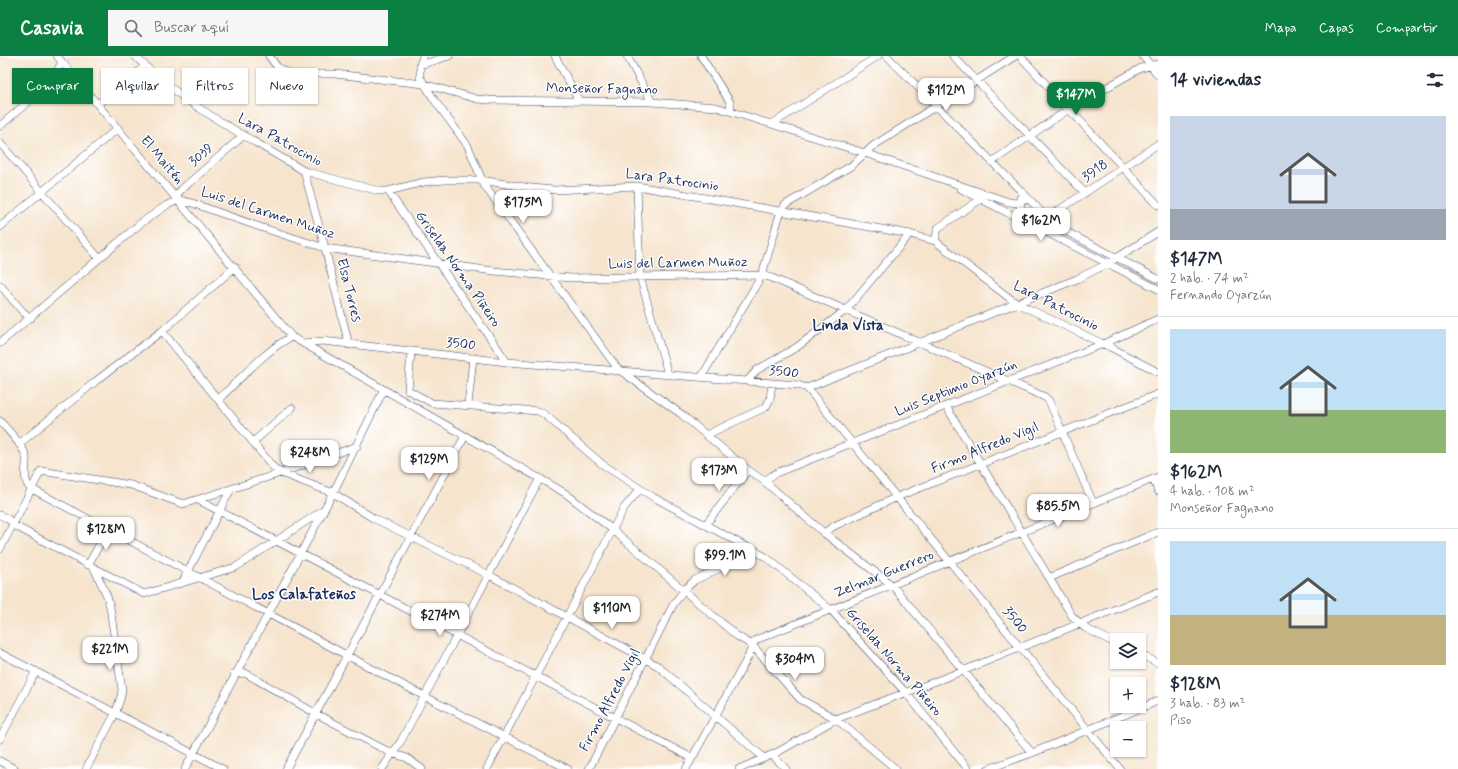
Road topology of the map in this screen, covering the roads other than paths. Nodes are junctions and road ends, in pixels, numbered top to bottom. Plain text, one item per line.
1 (135, 56) edge
2 (269, 56) edge
3 (423, 56) edge
4 (449, 56) edge
5 (555, 56) edge
6 (628, 56) edge
7 (878, 56) edge
8 (888, 56) edge
9 (953, 56) edge
10 (1015, 56) edge
11 (1020, 56) edge
12 (1143, 56) edge
13 (704, 57) edge
14 (60, 59) edge
15 (1154, 65) edge
16 (145, 66) junction
17 (420, 66) junction
18 (68, 68) edge
19 (1158, 75) edge
20 (977, 81) junction
21 (424, 84) junction
22 (93, 98) edge
23 (579, 100) junction
24 (652, 102) junction
25 (26, 104) edge
26 (98, 104) junction
27 (936, 106) junction
28 (1069, 109) junction
29 (731, 111) junction
30 (772, 124) junction
31 (0, 126) edge
32 (118, 128) junction
33 (244, 135) junction
34 (1030, 136) junction
35 (0, 143) edge
36 (1158, 144) edge
37 (865, 153) junction
38 (993, 161) junction
39 (1123, 167) junction
40 (304, 171) junction
41 (934, 176) junction
42 (481, 180) junction
43 (636, 186) junction
44 (1019, 188) junction
45 (388, 191) junction
46 (41, 192) junction
47 (1085, 193) junction
48 (177, 199) junction
49 (982, 199) junction
50 (1030, 200) junction
51 (1020, 202) junction
52 (1158, 205) edge
53 (781, 210) junction
54 (1047, 218) junction
55 (1024, 221) junction
56 (0, 227) edge
57 (1158, 232) edge
58 (910, 234) junction
59 (935, 241) junction
60 (325, 248) junction
61 (99, 258) junction
62 (1116, 259) junction
63 (436, 262) junction
64 (1107, 264) junction
65 (235, 267) junction
66 (762, 275) junction
67 (549, 277) junction
68 (640, 277) junction
69 (1158, 279) edge
70 (0, 286) edge
71 (1158, 289) edge
72 (1016, 303) junction
73 (846, 310) junction
74 (31, 318) junction
75 (1158, 319) edge
76 (162, 332) junction
77 (292, 337) junction
78 (918, 342) junction
79 (0, 343) edge
80 (303, 343) junction
81 (1103, 344) junction
82 (349, 345) junction
83 (411, 352) junction
84 (473, 358) junction
85 (507, 362) junction
86 (618, 369) junction
87 (1158, 372) edge
88 (668, 374) junction
89 (702, 376) junction
90 (748, 380) junction
91 (1010, 381) junction
92 (772, 383) junction
93 (807, 388) junction
94 (383, 391) junction
95 (1158, 394) edge
96 (219, 399) junction
97 (434, 404) junction
98 (468, 405) junction
99 (946, 406) junction
100 (292, 408) dead end
101 (428, 415) junction
102 (0, 421) edge
103 (1062, 432) junction
104 (706, 435) junction
105 (465, 436) junction
106 (253, 442) junction
107 (852, 443) junction
108 (19, 444) junction
109 (356, 446) junction
110 (981, 464) junction
111 (748, 470) junction
112 (281, 473) junction
113 (540, 478) junction
114 (1155, 478) edge
115 (764, 481) junction
116 (31, 488) junction
117 (232, 489) junction
118 (640, 489) junction
119 (1158, 491) edge
120 (333, 493) junction
121 (896, 497) junction
122 (198, 500) junction
123 (1092, 503) junction
124 (324, 510) junction
125 (220, 512) junction
126 (0, 515) edge
127 (13, 523) junction
128 (706, 524) junction
129 (108, 528) junction
130 (613, 530) junction
131 (1022, 532) junction
132 (1158, 532) edge
133 (824, 533) junction
134 (410, 535) junction
135 (277, 541) junction
136 (0, 549) edge
137 (756, 551) junction
138 (300, 553) junction
139 (950, 562) junction
140 (91, 566) junction
141 (188, 571) junction
142 (489, 576) junction
143 (201, 578) junction
144 (1049, 578) junction
145 (182, 583) junction
146 (892, 585) junction
147 (684, 590) junction
148 (1158, 592) edge
149 (378, 595) junction
150 (831, 610) junction
151 (268, 613) junction
152 (568, 617) junction
153 (1079, 624) junction
154 (457, 636) junction
155 (1110, 640) edge
156 (752, 646) junction
157 (1021, 648) junction
158 (0, 653) edge
159 (347, 654) junction
160 (1146, 657) edge
161 (647, 660) junction
162 (1158, 663) edge
163 (36, 671) junction
164 (962, 671) junction
165 (234, 674) junction
166 (536, 677) junction
167 (906, 693) junction
168 (424, 696) junction
169 (1158, 701) edge
170 (116, 712) junction
171 (315, 713) junction
172 (714, 715) junction
173 (616, 719) junction
174 (836, 719) junction
175 (1088, 730) junction
176 (505, 737) junction
177 (0, 739) edge
178 (392, 753) junction
179 (1032, 753) junction
180 (193, 754) junction
181 (772, 755) junction
182 (692, 758) junction
183 (764, 758) junction
184 (0, 761) edge
185 (15, 769) edge
186 (86, 769) edge
187 (185, 769) edge
188 (223, 769) edge
189 (286, 769) edge
190 (382, 769) edge
191 (422, 769) edge
192 (487, 769) edge
193 (568, 769) edge
194 (589, 769) edge
195 (686, 769) edge
196 (739, 769) edge
197 (786, 769) edge
198 (896, 769) edge
199 (968, 769) edge
200 (988, 769) edge
201 (1120, 769) edge

1 - 16 street, Lara Patrocinio
2 - 21 street, Monseñor Fagnano
3 - 17 street
4 - 17 street
5 - 23 street
6 - 24 street
7 - 30 street
8 - 27 street
9 - 20 street
10 - 20 street
11 - 28 street
12 - 15 street
13 - 29 street
14 - 18 street, El Maitén
15 - 19 street
15 - 28 street
16 - 26 street
16 - 33 street, Lara Patrocinio
17 - 21 street
20 - 27 street
20 - 34 street
21 - 23 street, Monseñor Fagnano
21 - 42 street
22 - 26 street, El Maitén
23 - 24 street, Monseñor Fagnano
24 - 29 street, Monseñor Fagnano
25 - 31 street
26 - 32 street, El Maitén
27 - 37 street
27 - 38 street
28 - 34 street
28 - 39 street
29 - 30 street, Monseñor Fagnano
30 - 37 street, Monseñor Fagnano
32 - 46 street
32 - 48 street, El Maitén
33 - 40 street, Lara Patrocinio
33 - 48 street, 3039
34 - 38 street
34 - 47 street
35 - 46 street
36 - 39 street, 3918
37 - 41 street, Monseñor Fagnano
37 - 53 street
38 - 44 street
39 - 47 street, 3918
39 - 52 street
40 - 45 street, Lara Patrocinio
40 - 60 street, Elsa Torres
41 - 49 street, Monseñor Fagnano
41 - 51 street, Monseñor Fagnano
42 - 43 street, Lara Patrocinio
42 - 45 street, Lara Patrocinio
42 - 67 street
43 - 53 street, Lara Patrocinio
43 - 68 street
44 - 50 street
44 - 51 street
45 - 63 street, Griselda Norma Piñeiro
46 - 56 street
46 - 61 street
47 - 54 street, 3918
48 - 60 street, Luis del Carmen Muñoz
48 - 61 street, 3039
48 - 65 street, El Maitén
49 - 55 street, Monseñor Fagnano
49 - 59 street
50 - 51 street, Monseñor Fagnano
50 - 54 street
51 - 55 street
53 - 58 street, Lara Patrocinio
53 - 66 street
54 - 62 street
55 - 64 street, Monseñor Fagnano
57 - 62 street
58 - 59 street, Lara Patrocinio
58 - 73 street
59 - 72 street, Lara Patrocinio
60 - 63 street, Luis del Carmen Muñoz
60 - 82 street, Elsa Torres
61 - 74 street, 3039
62 - 64 street
62 - 69 street
63 - 67 street, Luis del Carmen Muñoz
63 - 85 street, Griselda Norma Piñeiro
64 - 71 street, Monseñor Fagnano
64 - 72 street
65 - 76 street
65 - 77 street, El Maitén
66 - 68 street, Luis del Carmen Muñoz
66 - 73 street, Luis del Carmen Muñoz
66 - 89 street
67 - 68 street, Luis del Carmen Muñoz
67 - 86 street
68 - 88 street
70 - 74 street
72 - 78 street
72 - 81 street, Lara Patrocinio
73 - 78 street, Luis del Carmen Muñoz
73 - 90 street
74 - 79 street, 3039
75 - 81 street, Luis Septimio Oyarzún
76 - 96 street
76 - 108 street
77 - 80 street
77 - 96 street
78 - 91 street, Luis del Carmen Muñoz
78 - 93 street
80 - 82 street, 3500
80 - 94 street
81 - 87 street, Lara Patrocinio
81 - 91 street, Luis Septimio Oyarzún
82 - 83 street, 3500
83 - 84 street, 3500
83 - 97 street, Griselda Norma Piñeiro
84 - 85 street, 3500
84 - 98 street
85 - 86 street, 3500
86 - 88 street, 3500
86 - 104 street
88 - 89 street, 3500
89 - 90 street, 3500
90 - 92 street, 3500
91 - 99 street, Luis Septimio Oyarzún
91 - 103 street, Luis del Carmen Muñoz
92 - 93 street, 3500
92 - 104 street
93 - 107 street, 3500
94 - 101 street
94 - 109 street
95 - 103 street, Firmo Alfredo Vigil
96 - 106 street
97 - 98 street, Griselda Norma Piñeiro
97 - 101 street
98 - 118 street, Griselda Norma Piñeiro
99 - 107 street, Luis Septimio Oyarzún
99 - 110 street
100 - 106 street
101 - 105 street
102 - 108 street
103 - 110 street, Firmo Alfredo Vigil
103 - 123 street, Luis del Carmen Muñoz
104 - 111 street
105 - 113 street
105 - 134 street
106 - 112 street
107 - 115 street, Luis Septimio Oyarzún
107 - 121 street, 3500
108 - 116 street
109 - 112 street
109 - 120 street
110 - 121 street, Firmo Alfredo Vigil
110 - 131 street
111 - 115 street
111 - 128 street
112 - 117 street
112 - 120 street
113 - 130 street
113 - 142 street
114 - 119 street
114 - 123 street, Zelmar Guerrero
115 - 133 street
116 - 122 street
116 - 127 street
116 - 129 street
117 - 122 street
117 - 125 street
118 - 128 street, Griselda Norma Piñeiro
118 - 130 street
120 - 124 street
120 - 134 street
121 - 133 street, Firmo Alfredo Vigil
121 - 139 street, 3500
122 - 125 street
123 - 131 street, Zelmar Guerrero
124 - 135 street
124 - 138 street
125 - 135 street
125 - 141 street
126 - 127 street
127 - 136 street
127 - 140 street
128 - 137 street, Griselda Norma Piñeiro
129 - 140 street
129 - 141 street
130 - 147 street
130 - 152 street
131 - 139 street, Zelmar Guerrero
131 - 144 street
132 - 144 street
133 - 146 street
134 - 142 street
134 - 149 street
135 - 138 street
135 - 143 street
137 - 147 street, Firmo Alfredo Vigil
137 - 150 street, Griselda Norma Piñeiro
138 - 149 street
138 - 151 street
139 - 146 street, Zelmar Guerrero
139 - 157 street, 3500
140 - 145 street
140 - 170 street
141 - 143 street
141 - 145 street
142 - 152 street
142 - 154 street
143 - 145 street
143 - 151 street
144 - 153 street
146 - 150 street, Zelmar Guerrero
146 - 164 street
147 - 156 street
147 - 161 street, Firmo Alfredo Vigil
148 - 153 street
149 - 154 street
149 - 159 street
150 - 156 street, Zelmar Guerrero
150 - 167 street, Griselda Norma Piñeiro
151 - 159 street
151 - 165 street
152 - 161 street
152 - 166 street
153 - 155 street
153 - 157 street
154 - 166 street
154 - 168 street
156 - 172 street
156 - 174 street
157 - 164 street
157 - 175 street, 3500
158 - 163 street
159 - 168 street
159 - 171 street
160 - 162 street
161 - 172 street
161 - 173 street, Firmo Alfredo Vigil
163 - 170 street
163 - 177 street
164 - 167 street
164 - 179 street
165 - 171 street
165 - 180 street
166 - 173 street
166 - 176 street
167 - 174 street
167 - 199 street, Griselda Norma Piñeiro
168 - 176 street
168 - 178 street
169 - 175 street
170 - 180 street
170 - 186 street
171 - 178 street
171 - 189 street
172 - 182 street
172 - 183 street
173 - 182 street
173 - 194 street, Firmo Alfredo Vigil
174 - 181 street
174 - 198 street
175 - 179 street
175 - 201 street, 3500
176 - 192 street
176 - 193 street
178 - 190 street
178 - 191 street
179 - 200 street
180 - 187 street
180 - 188 street
181 - 183 street
181 - 197 street
182 - 195 street
183 - 196 street
184 - 185 street

